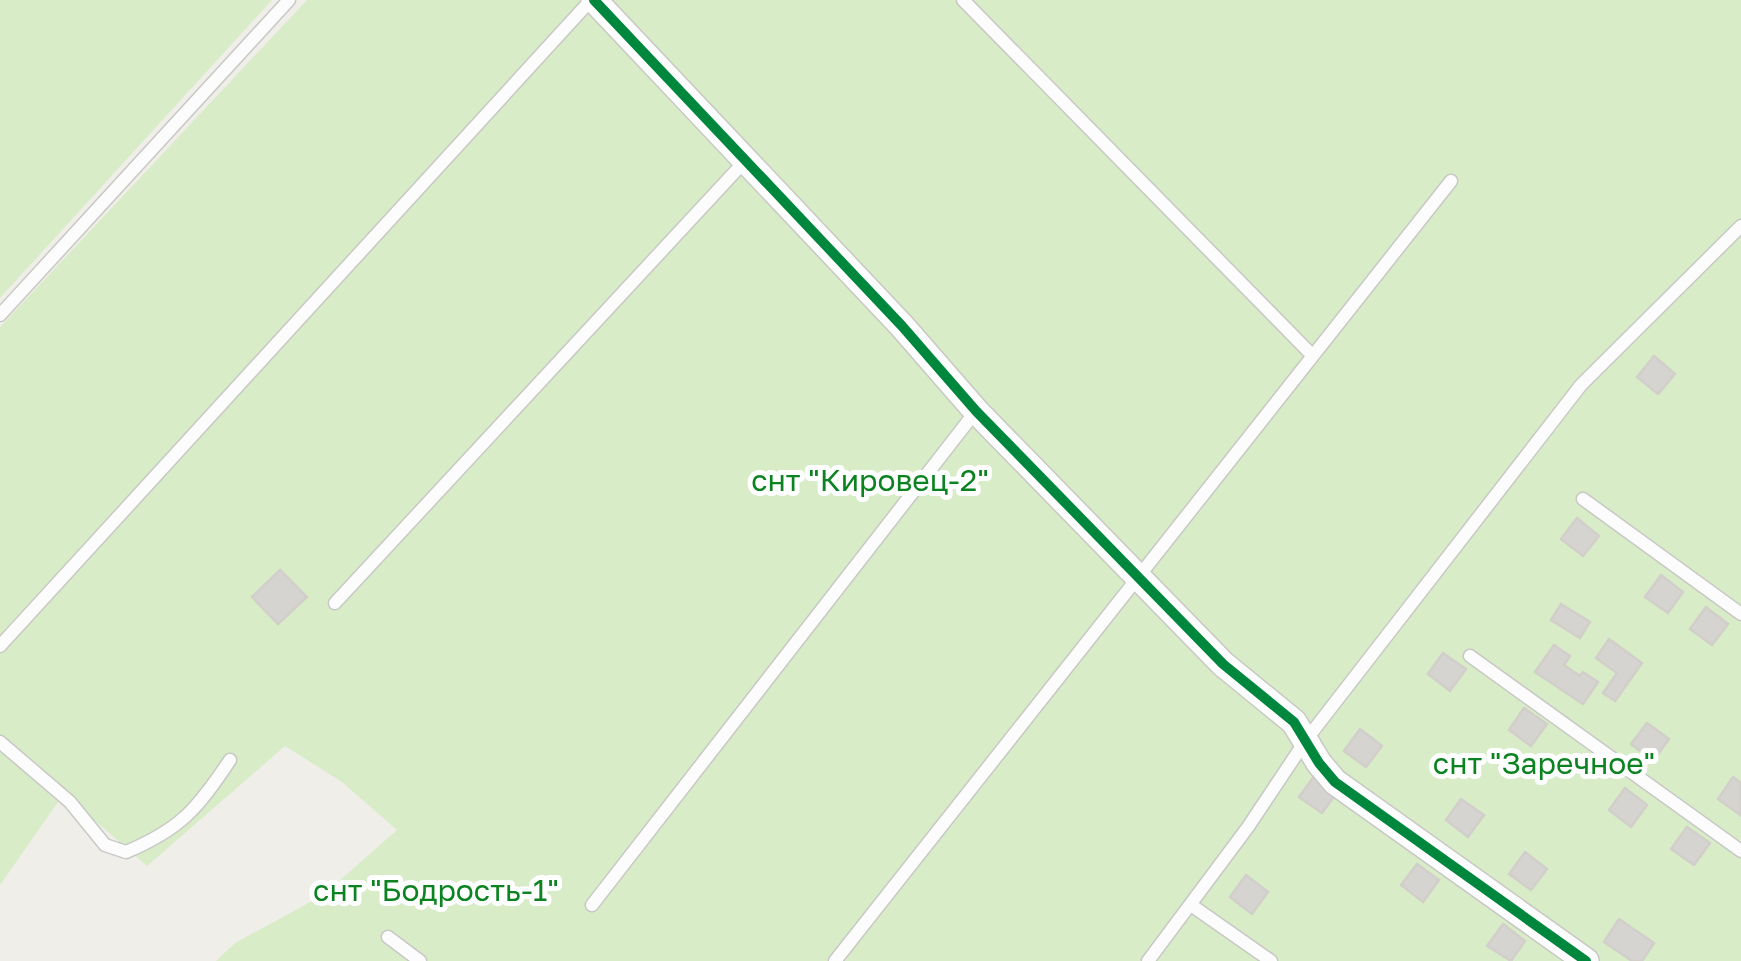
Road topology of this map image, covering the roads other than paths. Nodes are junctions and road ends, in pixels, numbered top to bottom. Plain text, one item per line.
1 (289, 0) edge
2 (593, 0) edge
3 (963, 0) edge
4 (745, 161) junction
5 (1451, 181) dead end
6 (1741, 226) edge
7 (0, 315) edge
8 (1312, 355) junction
9 (976, 411) junction
10 (1583, 498) dead end
11 (1141, 577) junction
12 (335, 603) dead end
13 (1741, 614) edge
14 (0, 646) edge
15 (1470, 656) dead end
16 (1306, 740) junction
17 (0, 742) edge
18 (230, 760) dead end
19 (1741, 851) edge
20 (592, 905) dead end
21 (1191, 905) junction
22 (388, 937) dead end
23 (420, 961) edge
24 (835, 961) edge
25 (1148, 961) edge
26 (1270, 961) edge
27 (1586, 961) edge

1 - 7 lane
2 - 4 street
2 - 14 lane
3 - 8 lane
4 - 9 street
4 - 12 lane
5 - 8 lane
6 - 16 lane
8 - 11 lane
9 - 11 street
9 - 20 lane
10 - 13 lane
11 - 16 street
11 - 24 lane
15 - 19 lane
16 - 21 lane
16 - 27 street
17 - 18 lane
21 - 25 lane
21 - 26 lane
22 - 23 lane

